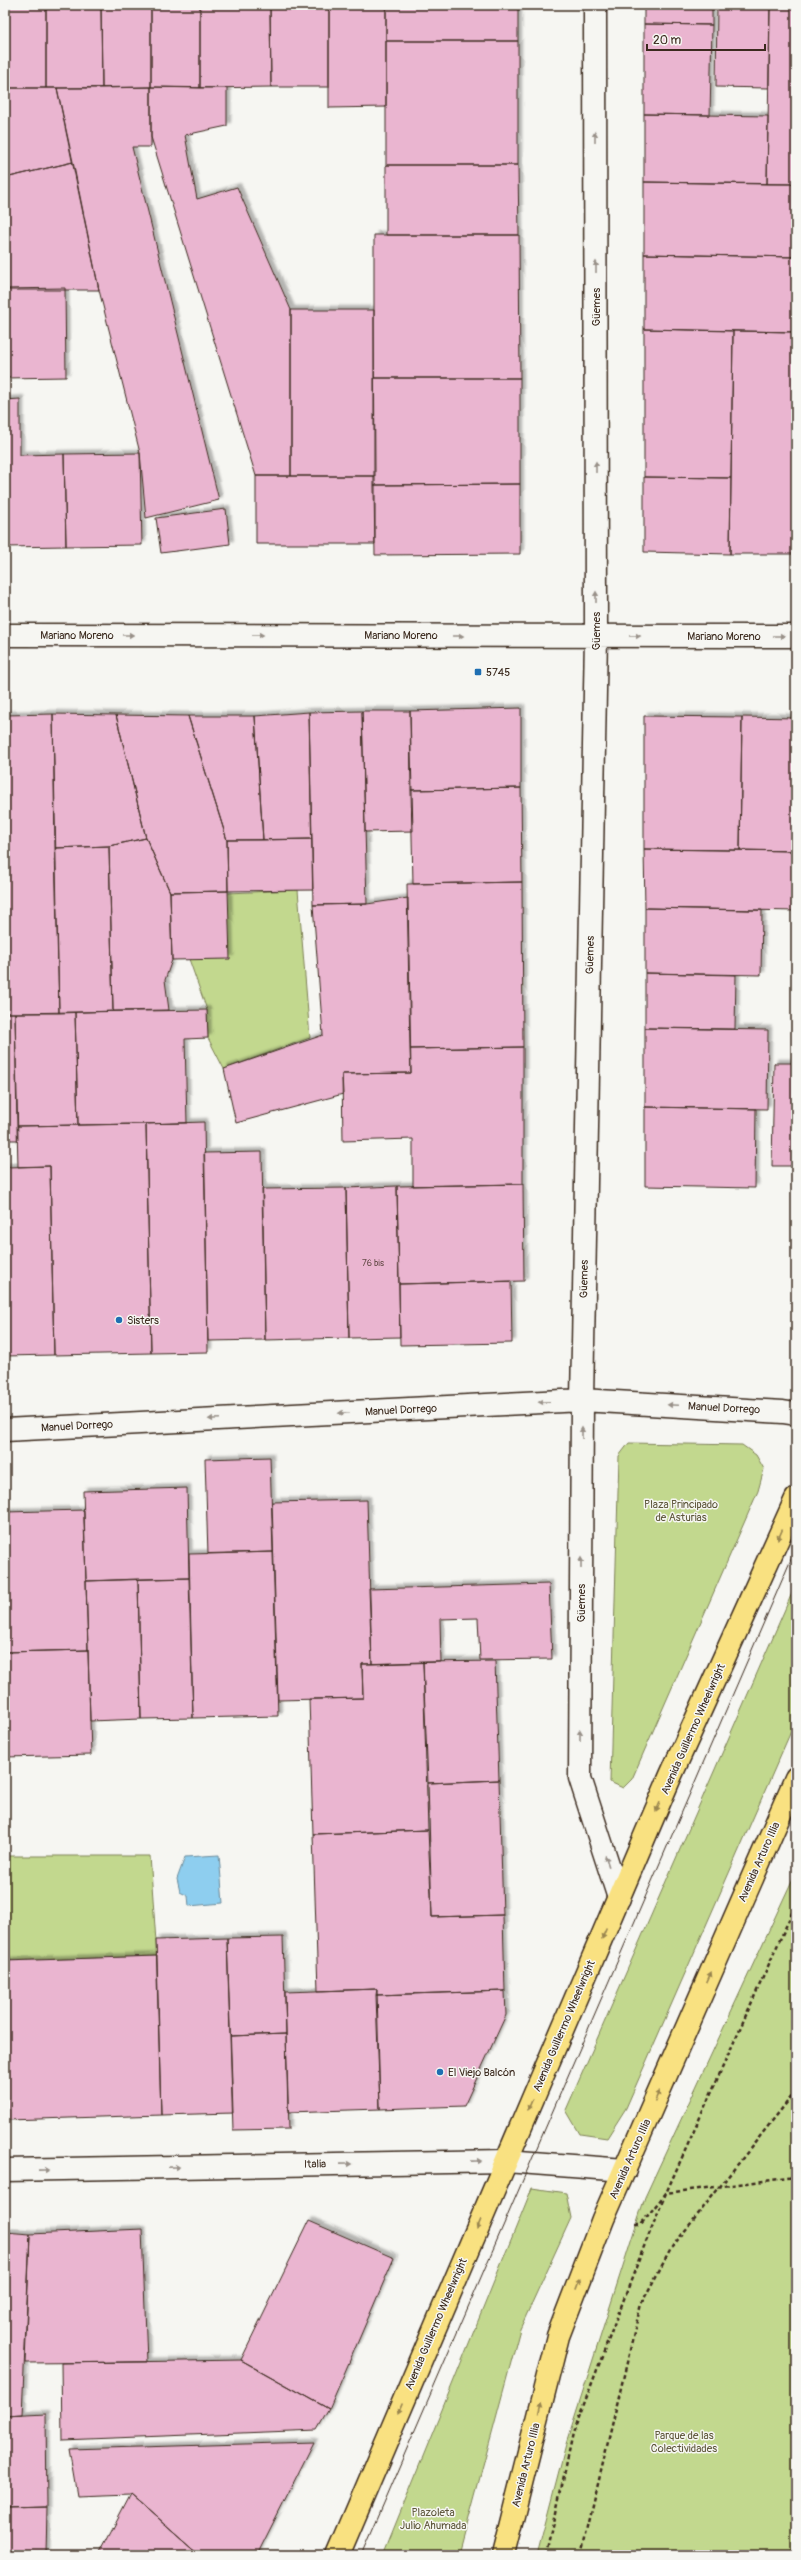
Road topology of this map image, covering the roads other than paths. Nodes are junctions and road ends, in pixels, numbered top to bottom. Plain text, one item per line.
1 (595, 5) edge
2 (5, 635) edge
3 (596, 636) junction
4 (796, 636) edge
5 (582, 1400) junction
6 (796, 1414) edge
7 (5, 1430) edge
8 (796, 1499) edge
9 (796, 1778) edge
10 (619, 1898) junction
11 (506, 2161) junction
12 (5, 2170) edge
13 (625, 2170) junction
14 (338, 2555) edge
15 (503, 2555) edge

3 -> 1 street, Güemes
2 -> 3 street, Mariano Moreno
3 -> 4 street, Mariano Moreno
3 - 5 street, Güemes
6 -> 5 street, Manuel Dorrego
5 -> 7 street, Manuel Dorrego
10 -> 5 street, Güemes
8 -> 10 main road, Avenida Guillermo Wheelwright
13 -> 9 main road, Avenida Arturo Illia
10 -> 11 main road, Avenida Guillermo Wheelwright
12 -> 11 street, Italia
11 - 13 street, Italia
11 -> 14 main road, Avenida Guillermo Wheelwright
15 -> 13 main road, Avenida Arturo Illia

